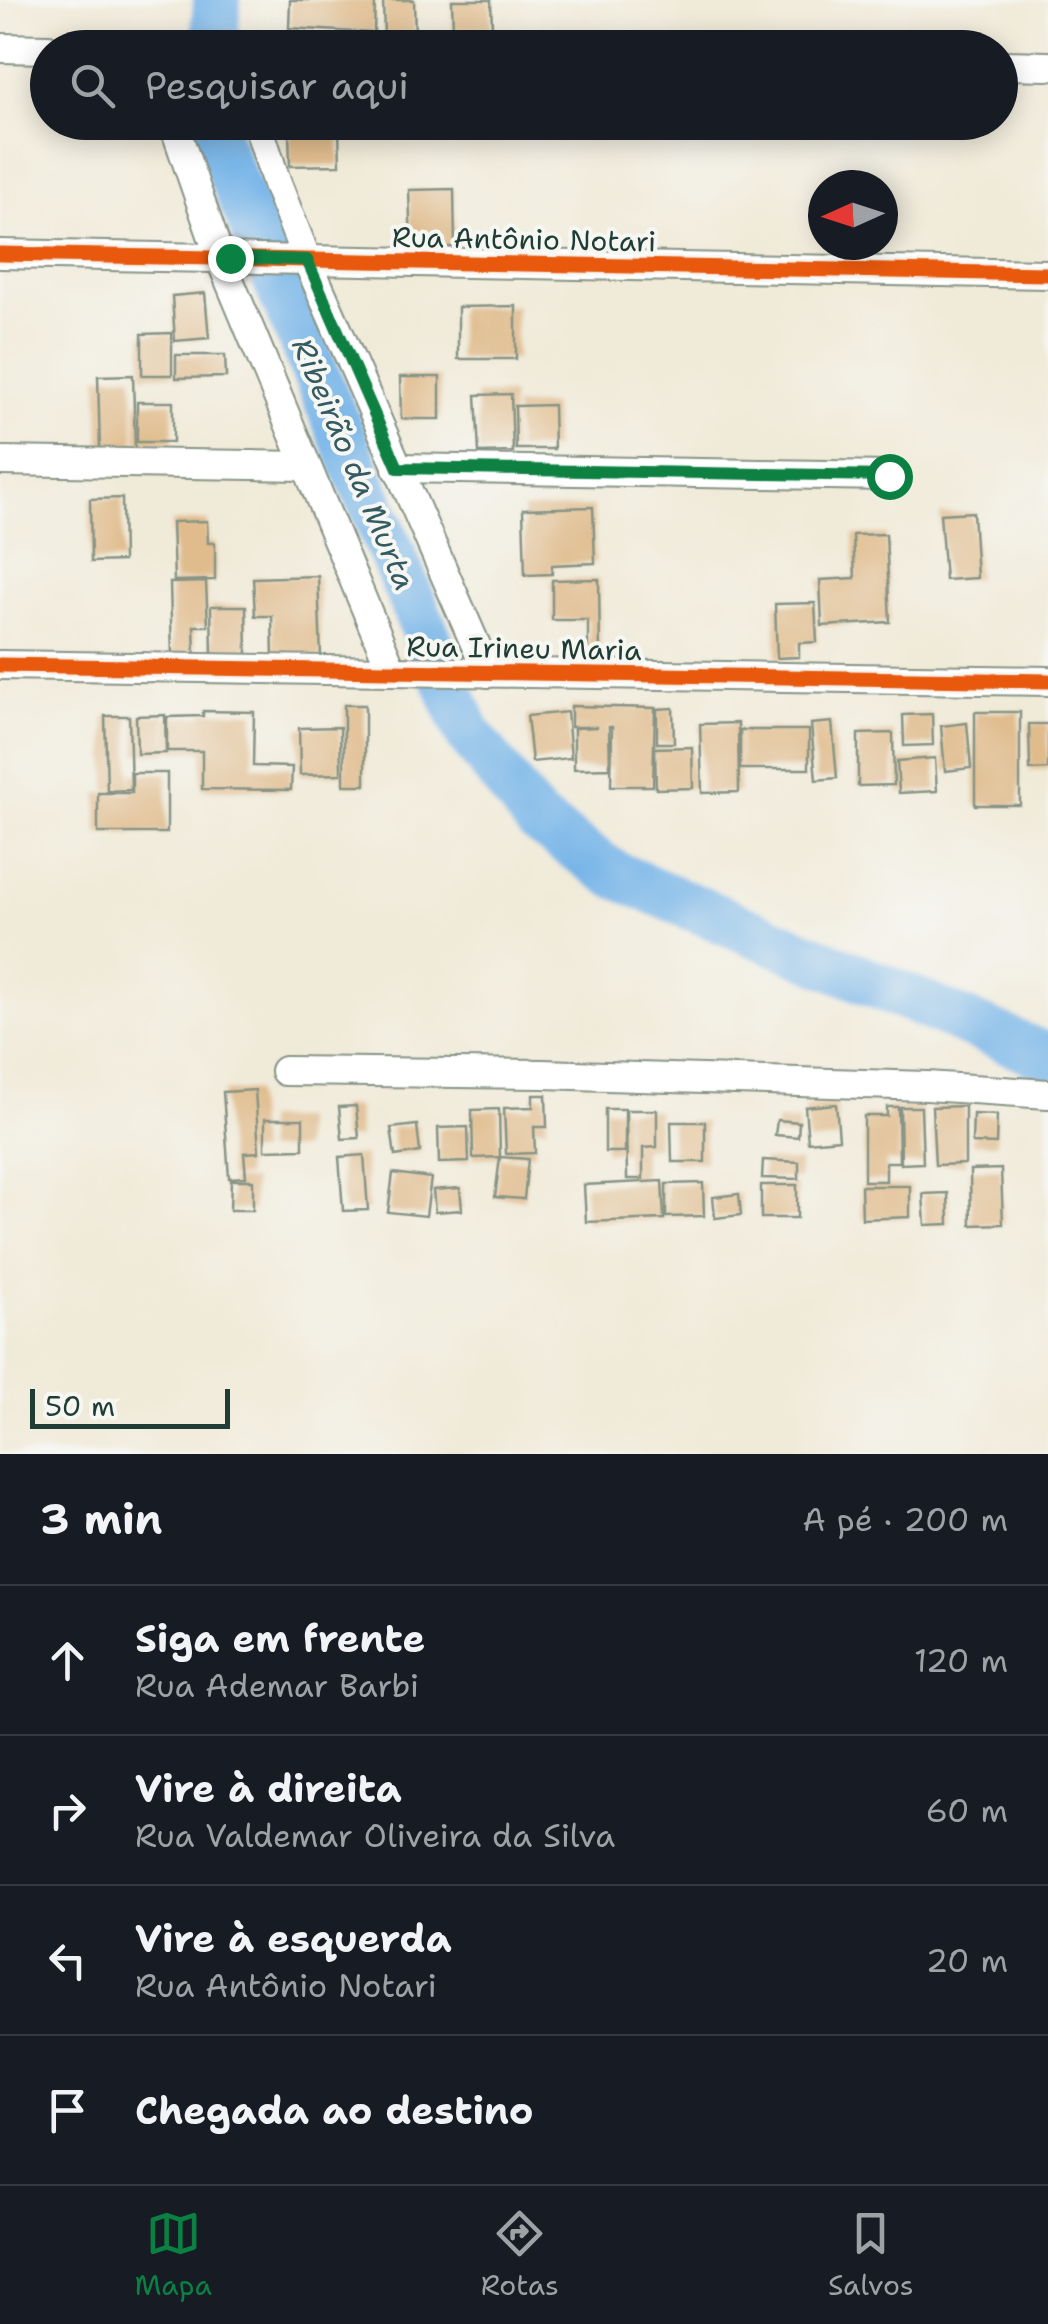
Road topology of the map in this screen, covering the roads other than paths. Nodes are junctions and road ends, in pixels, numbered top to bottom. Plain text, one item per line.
1 (0, 48) edge
2 (30, 49) edge
3 (1018, 66) edge
4 (1048, 66) edge
5 (180, 140) edge
6 (263, 140) edge
7 (0, 254) edge
8 (225, 258) junction
9 (302, 260) junction
10 (1048, 274) edge
11 (0, 461) edge
12 (306, 466) junction
13 (398, 468) junction
14 (889, 476) dead end
15 (0, 665) edge
16 (401, 671) junction
17 (482, 672) junction
18 (1048, 682) edge
19 (285, 1071) dead end
20 (1045, 1095) edge

1 - 2 street
3 - 4 street
5 - 8 street
6 - 9 street
7 - 8 street, Rua Antônio Notari
8 - 9 street, Rua Antônio Notari
8 - 12 street
9 - 10 street, Rua Antônio Notari
9 - 13 street
11 - 12 street
12 - 16 street
13 - 14 street
13 - 17 street
15 - 16 street, Rua Irineu Maria
16 - 17 street, Rua Irineu Maria
17 - 18 street, Rua Irineu Maria
19 - 20 street

